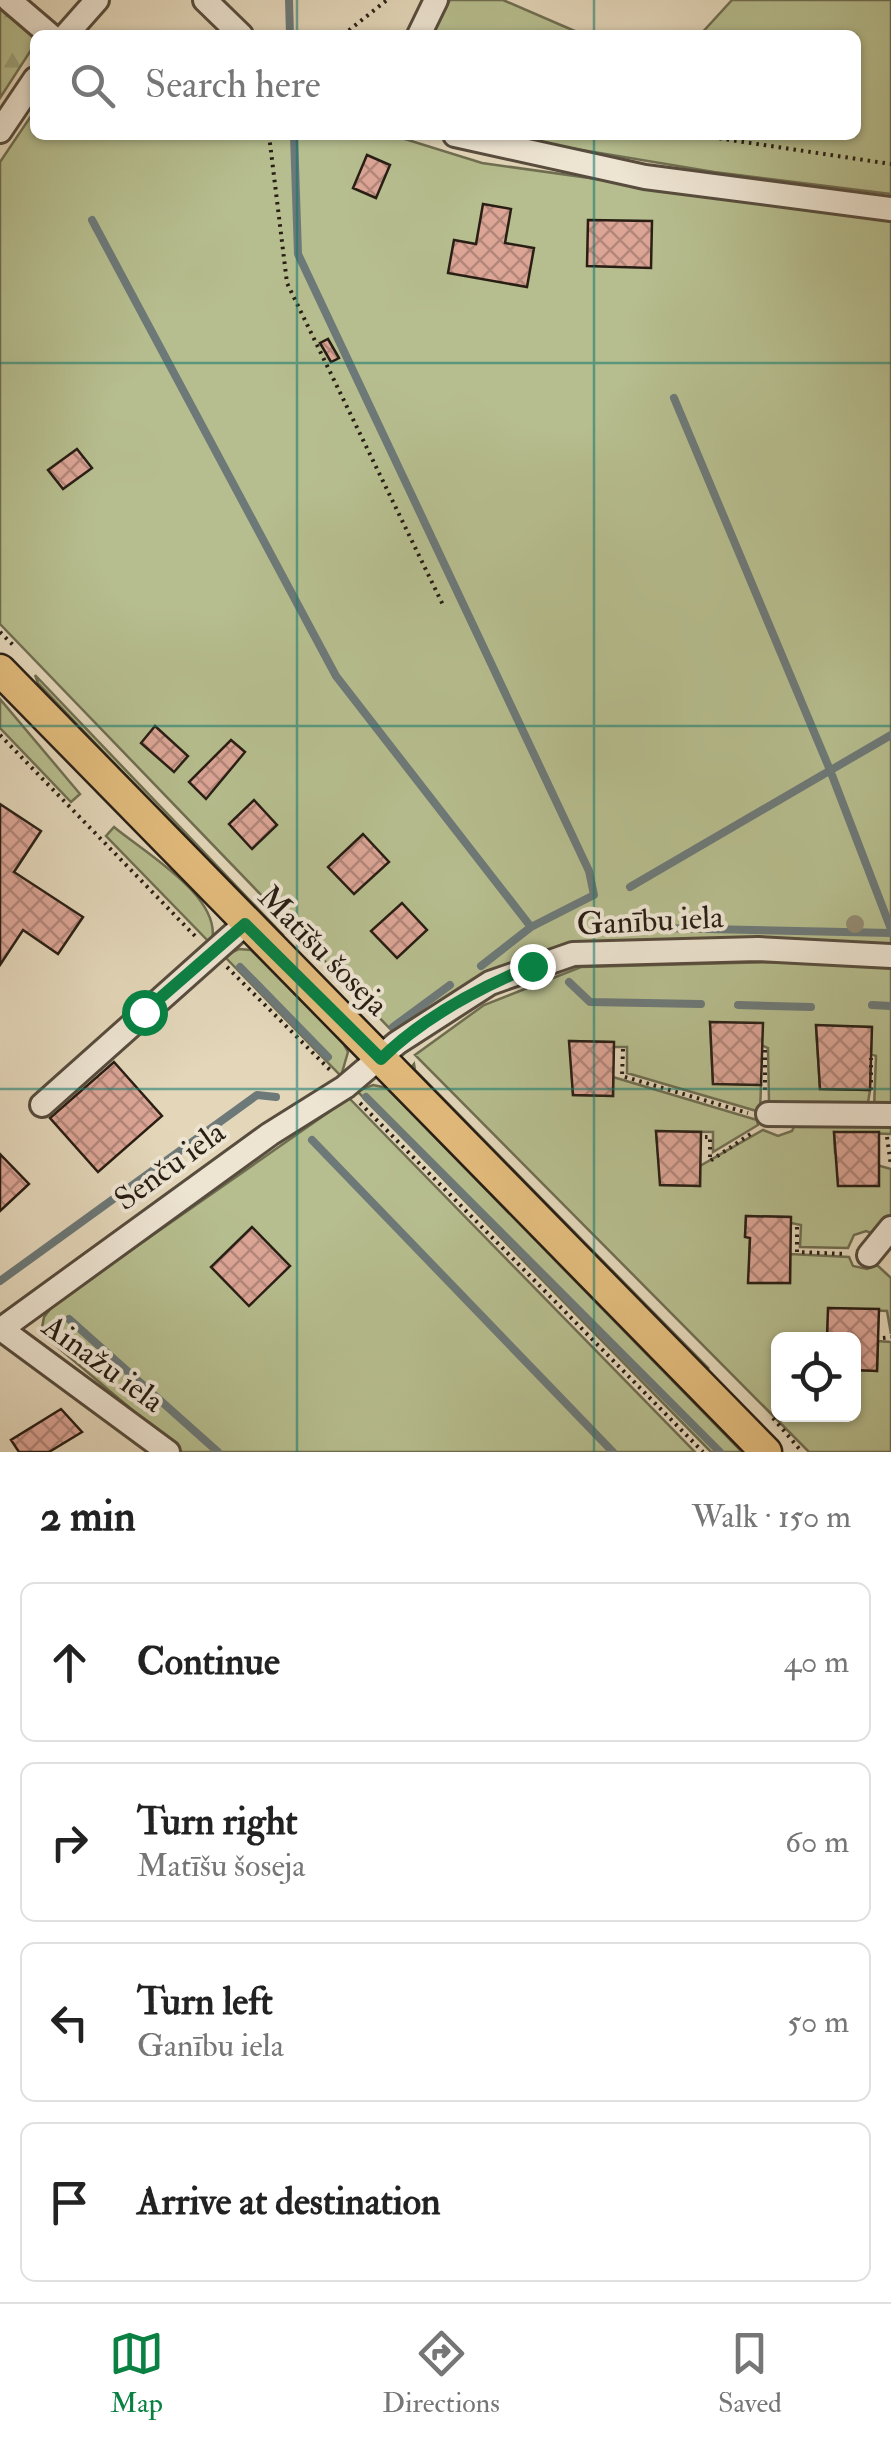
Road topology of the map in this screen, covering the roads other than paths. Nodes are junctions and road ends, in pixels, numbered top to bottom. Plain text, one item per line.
1 (9, 0) edge
2 (97, 0) edge
3 (206, 0) edge
4 (436, 0) edge
5 (44, 30) edge
6 (70, 30) edge
7 (236, 30) edge
8 (421, 30) edge
9 (30, 86) edge
10 (0, 131) edge
11 (478, 140) edge
12 (891, 209) edge
13 (0, 670) edge
14 (245, 924) junction
15 (891, 956) edge
16 (381, 1059) junction
17 (42, 1105) dead end
18 (768, 1114) road end
19 (883, 1122) edge
20 (891, 1228) edge
21 (869, 1254) road end
22 (0, 1329) edge
23 (168, 1452) edge
24 (766, 1452) edge

1 - 5 street
2 - 6 street
3 - 7 street
4 - 8 street
9 - 10 street
11 - 12 street
13 - 14 main road, Matīšu šoseja
14 - 16 main road, Matīšu šoseja
14 - 17 street
15 - 16 street, Ganību iela
16 - 22 street, Senču iela
16 - 24 main road, Matīšu šoseja
18 - 19 street
20 - 21 street
22 - 23 street, Ainažu iela

